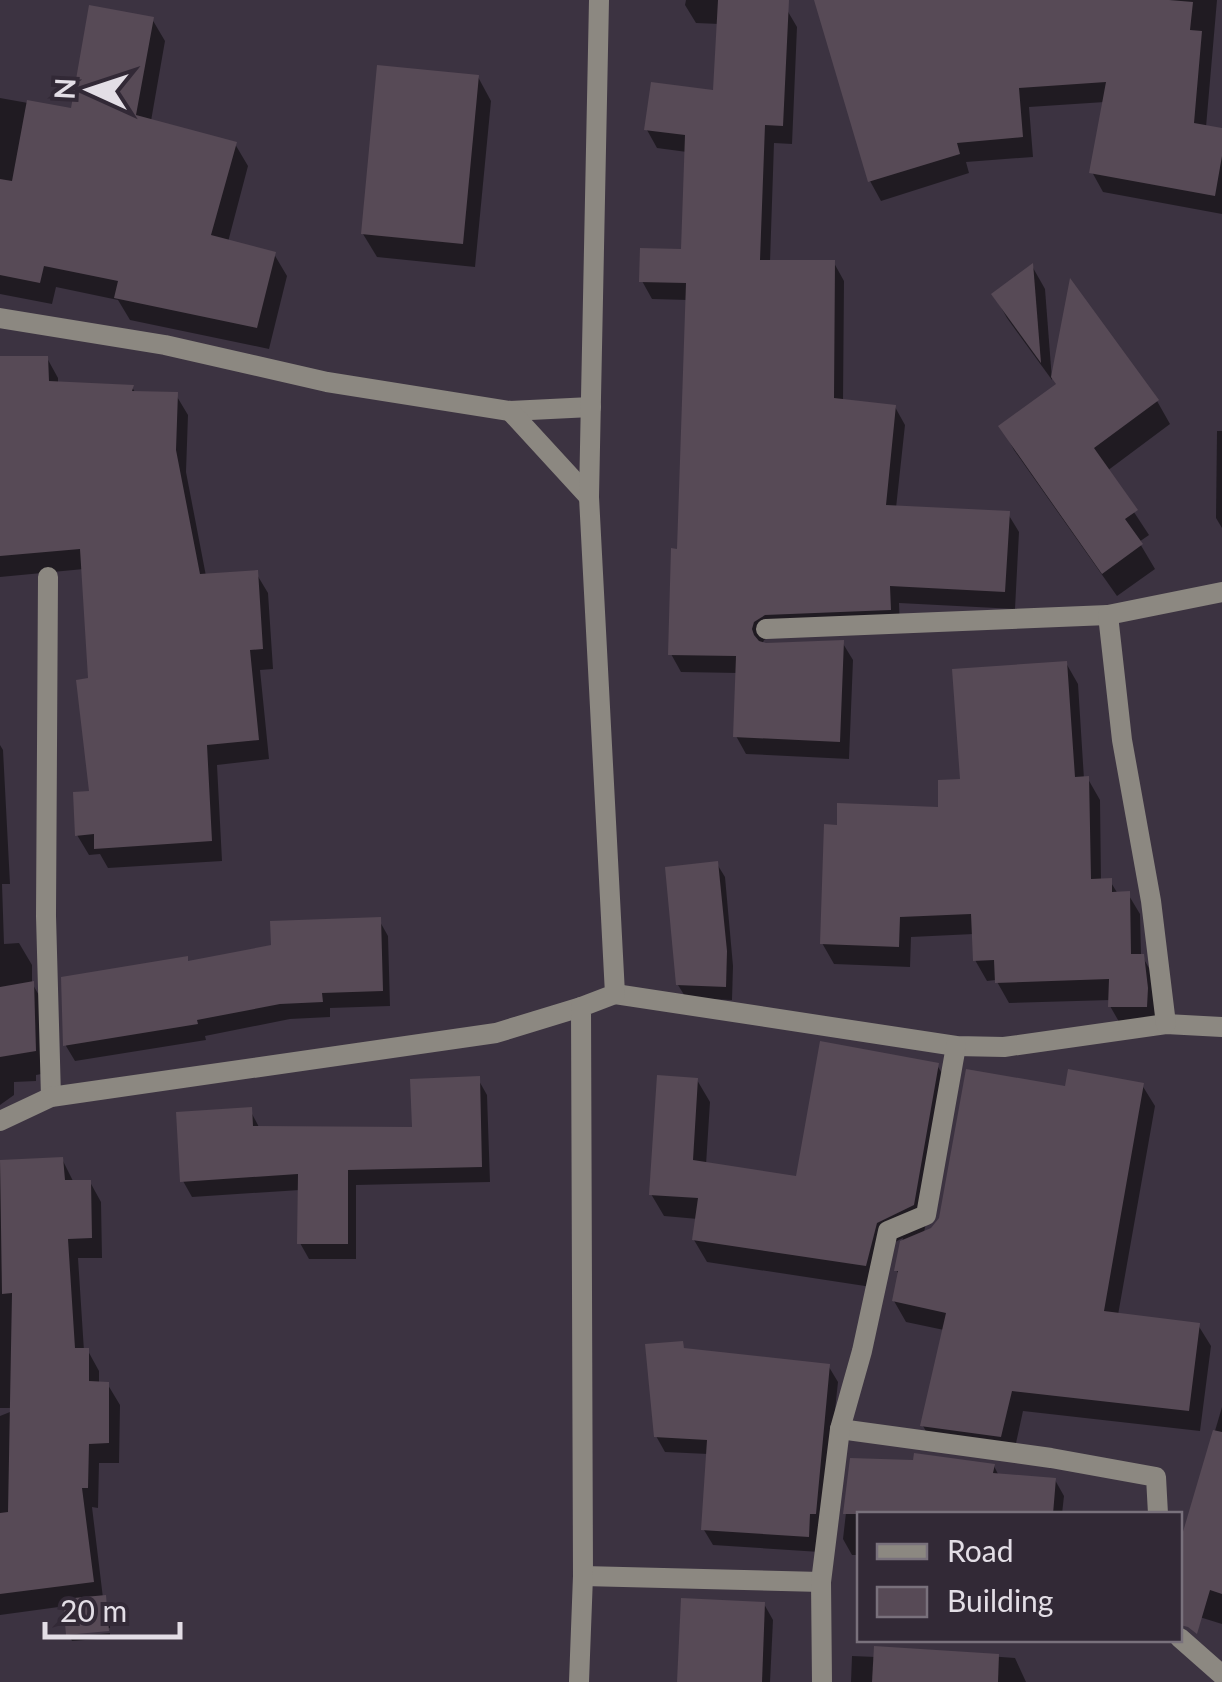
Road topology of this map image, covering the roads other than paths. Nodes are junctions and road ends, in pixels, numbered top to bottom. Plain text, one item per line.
1 (600, 0) edge
2 (0, 318) edge
3 (591, 406) junction
4 (510, 411) junction
5 (590, 496) junction
6 (48, 577) dead end
7 (1222, 592) edge
8 (1108, 615) junction
9 (766, 628) dead end
10 (615, 994) junction
11 (580, 1007) junction
12 (1166, 1024) junction
13 (1222, 1028) edge
14 (956, 1046) junction
15 (51, 1097) junction
16 (0, 1122) edge
17 (840, 1430) junction
18 (1158, 1512) edge
19 (583, 1576) junction
20 (821, 1582) junction
21 (1182, 1640) edge
22 (1222, 1675) edge
23 (579, 1682) edge
24 (822, 1682) edge

1 - 3 street
2 - 4 street
3 - 4 street
3 - 5 street
4 - 5 street
5 - 10 street
6 - 15 street
7 - 8 street
8 - 9 street
8 - 12 street
10 - 11 street
10 - 14 street
11 - 15 street
11 - 19 street
12 - 13 street
12 - 14 street
14 - 17 street
15 - 16 street
17 - 18 street
17 - 20 street
19 - 20 street
19 - 23 street
20 - 24 street
21 - 22 street

